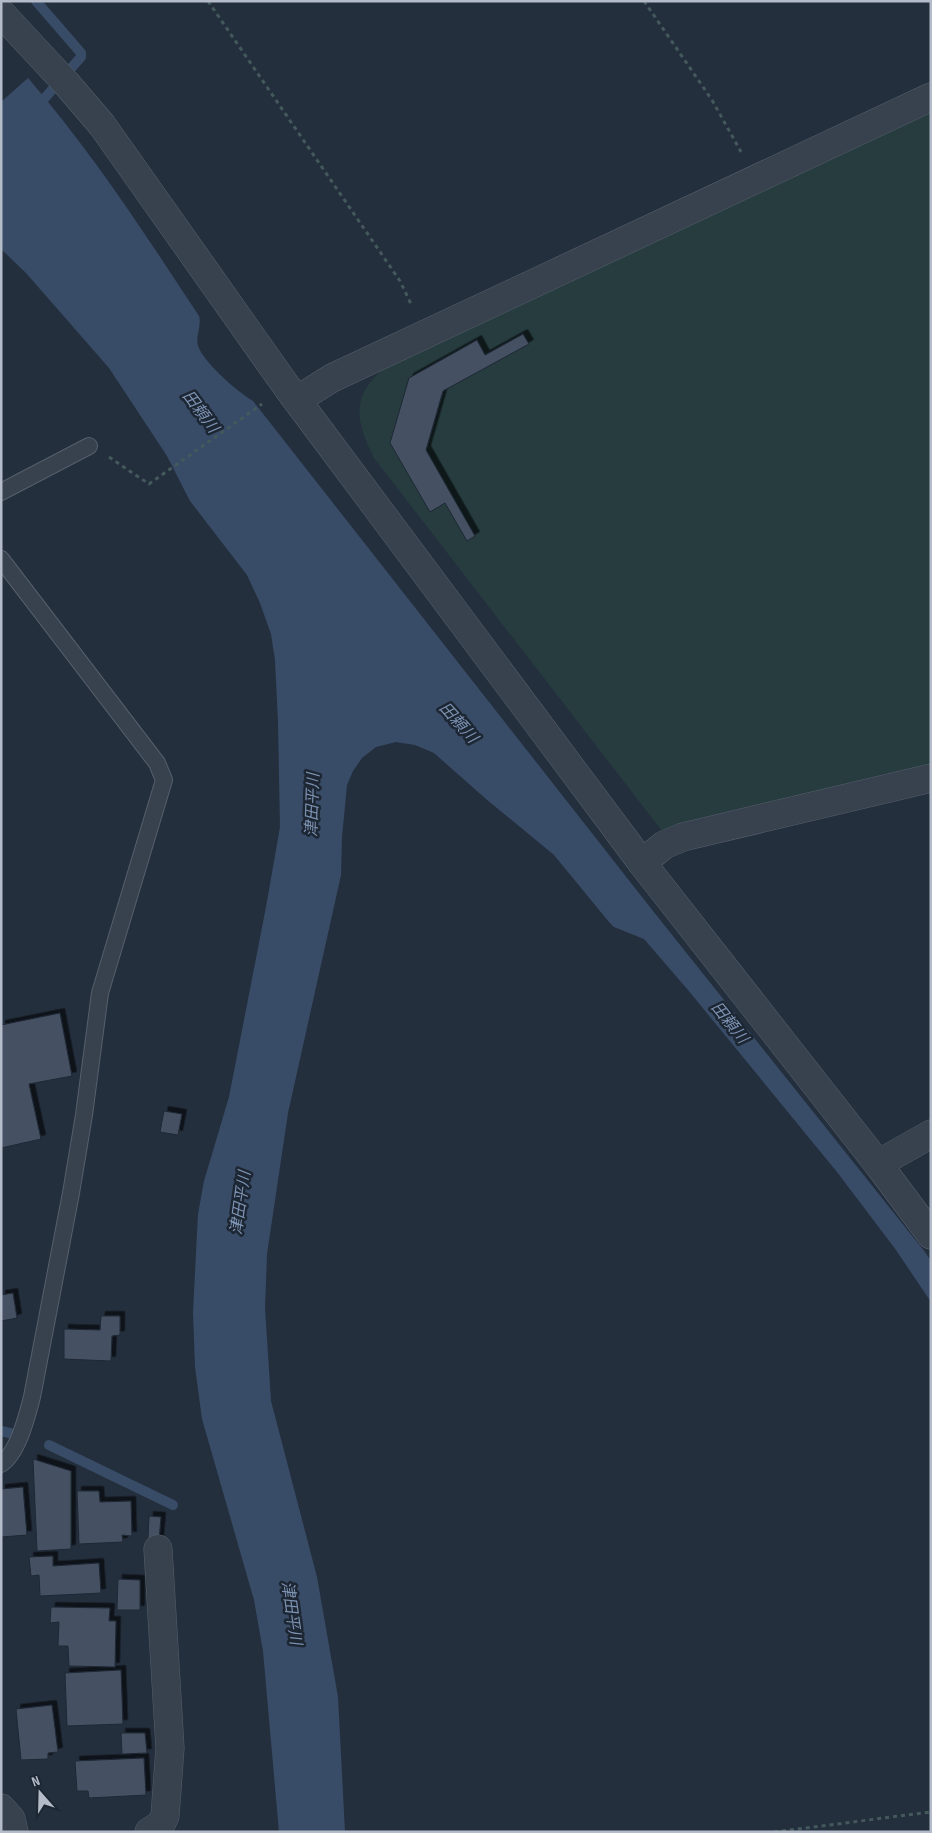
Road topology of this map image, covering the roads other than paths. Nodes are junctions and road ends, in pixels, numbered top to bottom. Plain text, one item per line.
1 (1, 13) edge
2 (931, 97) edge
3 (297, 400) junction
4 (89, 446) road end
5 (1, 492) edge
6 (1, 559) edge
7 (931, 778) edge
8 (642, 863) junction
9 (931, 1134) edge
10 (878, 1164) junction
11 (931, 1235) edge
12 (1, 1464) edge
13 (158, 1549) dead end
14 (1, 1808) edge
15 (14, 1832) edge
16 (149, 1832) edge

1 - 3 street
2 - 3 street
3 - 8 street
4 - 5 lane
6 - 12 lane
7 - 8 street
8 - 10 street
9 - 10 street
10 - 11 street
13 - 16 street
14 - 15 street

